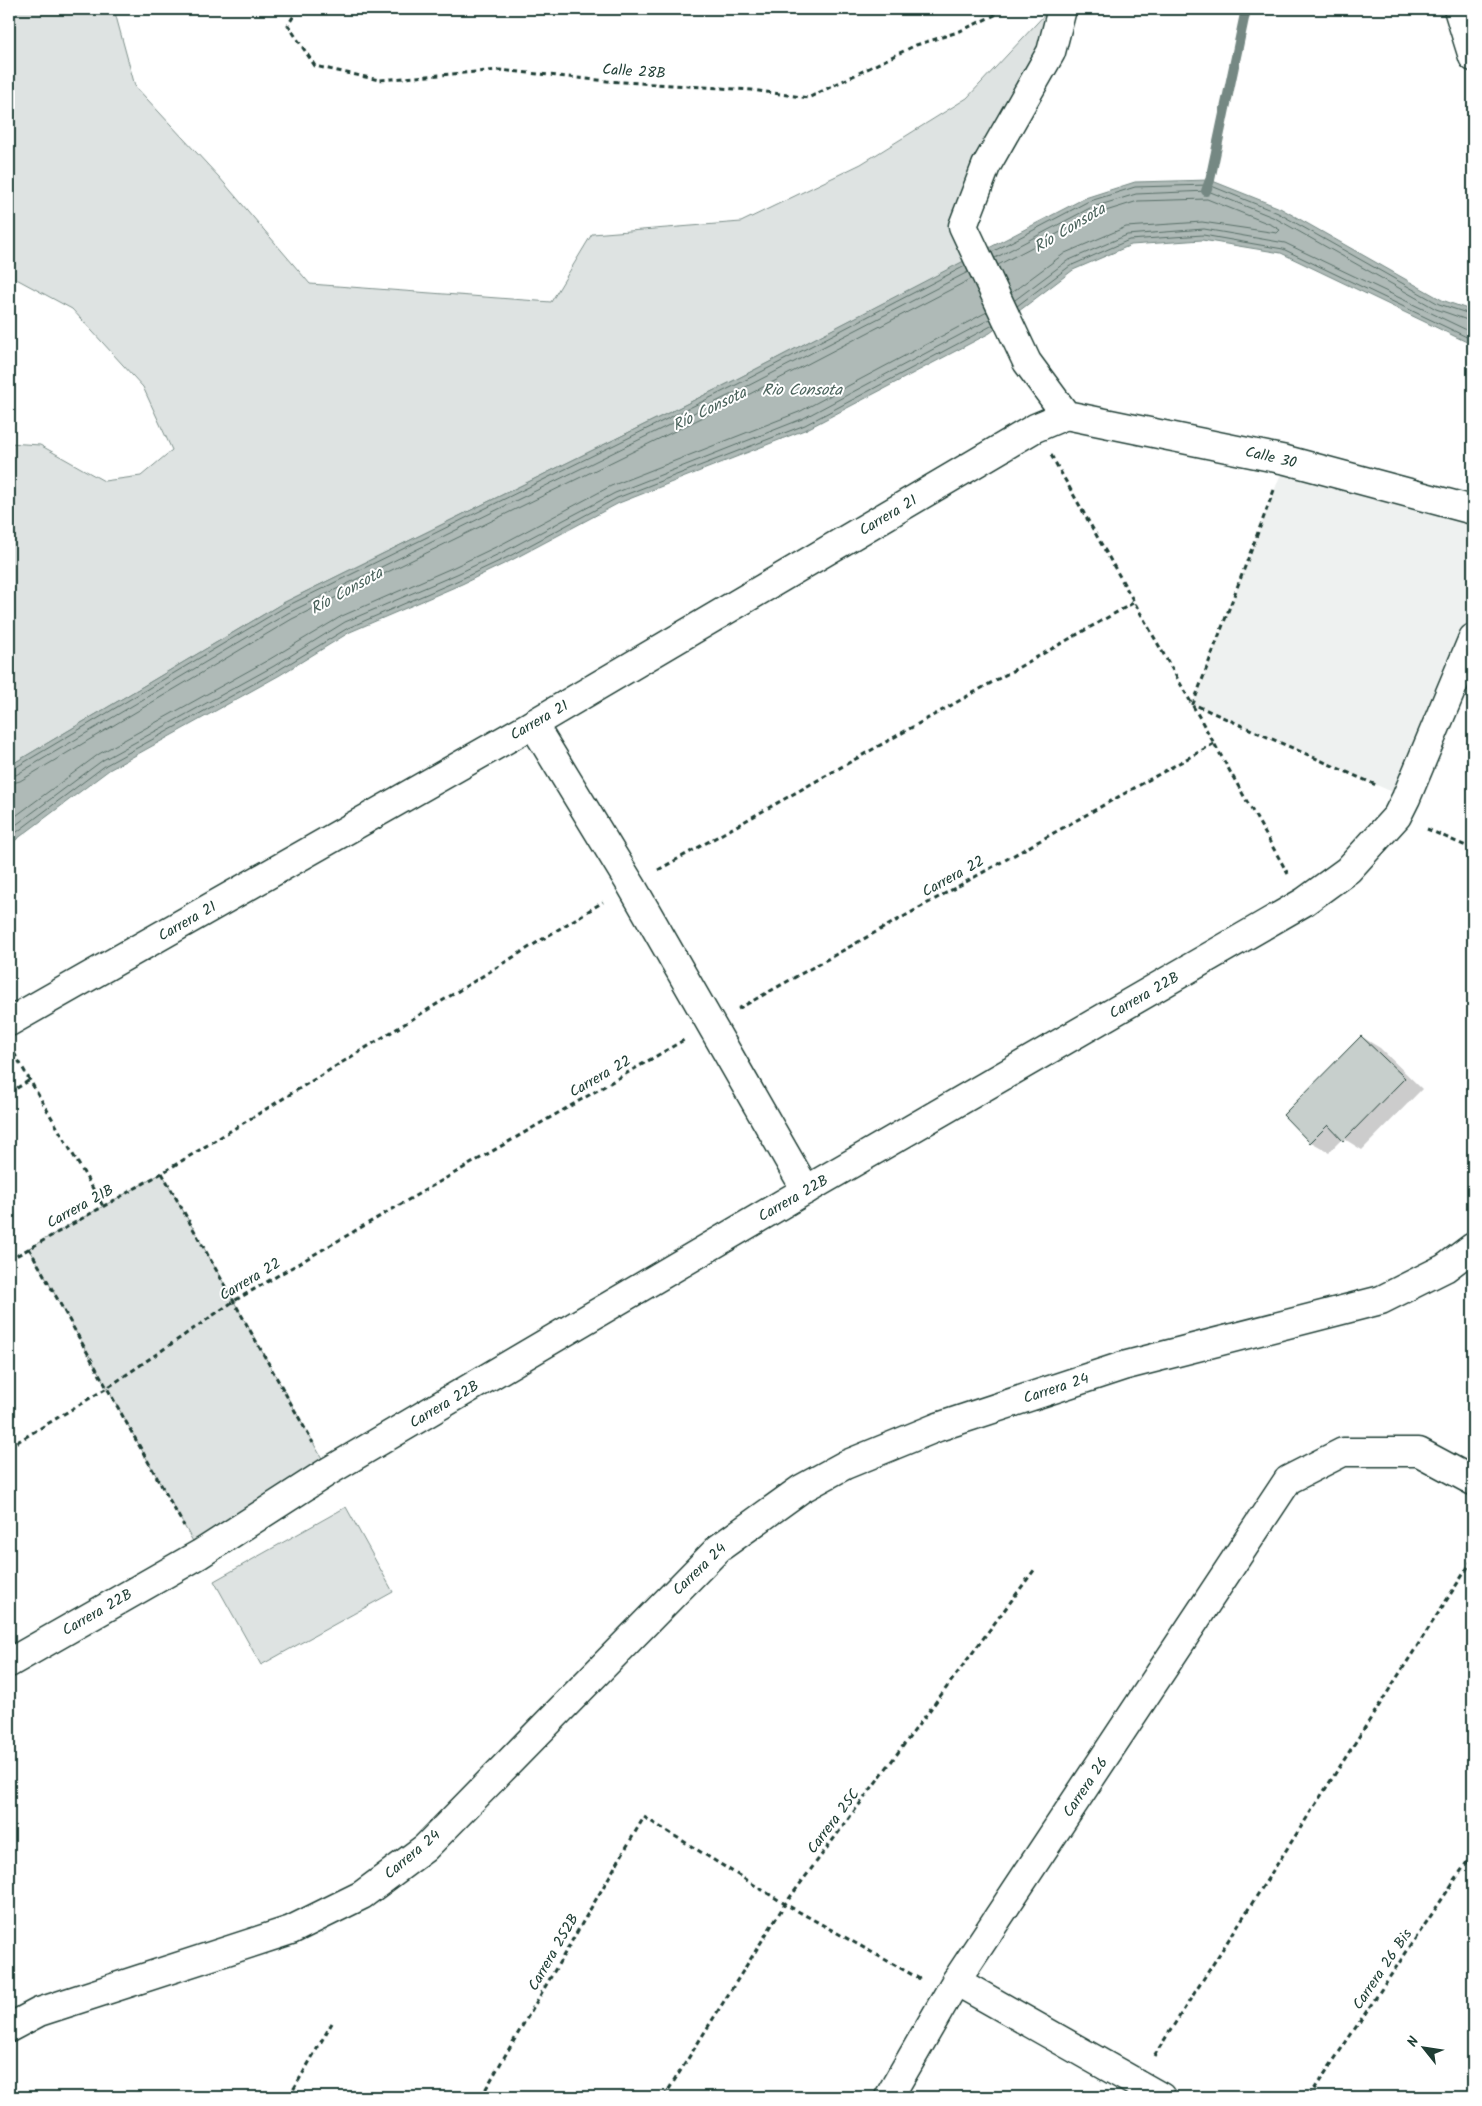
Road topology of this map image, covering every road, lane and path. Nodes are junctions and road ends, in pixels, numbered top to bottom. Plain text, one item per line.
1 (298, 9) edge
2 (1001, 9) edge
3 (1062, 9) edge
4 (1458, 9) edge
5 (1473, 57) edge
6 (1066, 415) junction
7 (1035, 428) junction
8 (1286, 460) junction
9 (1473, 510) edge
10 (1473, 638) edge
11 (1193, 704) junction
12 (533, 724) junction
13 (1215, 743) junction
14 (1401, 807) junction
15 (1473, 849) edge
16 (1304, 902) junction
17 (9, 1022) edge
18 (711, 1024) junction
19 (13, 1050) dead end
20 (30, 1080) junction
21 (9, 1093) edge
22 (806, 1190) junction
23 (103, 1206) junction
24 (1473, 1247) edge
25 (29, 1248) junction
26 (9, 1260) edge
27 (234, 1301) junction
28 (107, 1388) junction
29 (9, 1447) edge
30 (329, 1471) junction
31 (1473, 1481) edge
32 (200, 1554) junction
33 (1473, 1559) edge
34 (1035, 1569) dead end
35 (9, 1663) edge
36 (1473, 1853) edge
37 (785, 1904) junction
38 (952, 1988) junction
39 (332, 2023) dead end
40 (9, 2028) edge
41 (1137, 2083) junction
42 (289, 2097) edge
43 (481, 2097) edge
44 (664, 2097) edge
45 (889, 2097) edge
46 (1161, 2097) edge
47 (1309, 2097) edge

1 - 2 path, Calle 28B
3 - 6 street
4 - 5 street
6 - 7 street, Carrera 21
6 - 8 street, Calle 30
7 - 11 path
7 - 12 street, Carrera 21
8 - 9 street, Calle 30
8 - 11 path
10 - 14 street, Carrera 22B
11 - 13 path
11 - 14 path
12 - 17 street, Carrera 21
12 - 18 street
13 - 16 path
13 - 18 path, Carrera 22
14 - 15 path
14 - 16 street, Carrera 22B
16 - 22 street, Carrera 22B
18 - 22 street
18 - 27 path, Carrera 22
19 - 20 path
20 - 21 path
20 - 23 path
22 - 30 street, Carrera 22B
23 - 25 path, Carrera 21B
23 - 27 path, Carrera 21B
24 - 40 street, Carrera 24
25 - 26 path, Carrera 21B
25 - 28 path
27 - 28 path, Carrera 22
27 - 30 path
28 - 29 path, Carrera 22
28 - 32 path
30 - 32 street, Carrera 22B
31 - 38 street, Carrera 26
32 - 35 street, Carrera 22B
33 - 41 path
34 - 37 path, Carrera 25C
36 - 47 path, Carrera 26 Bis
37 - 38 path
37 - 43 path, Carrera 252B
37 - 44 path, Carrera 25C
38 - 41 street
38 - 45 street, Carrera 26
39 - 42 path
41 - 46 street

